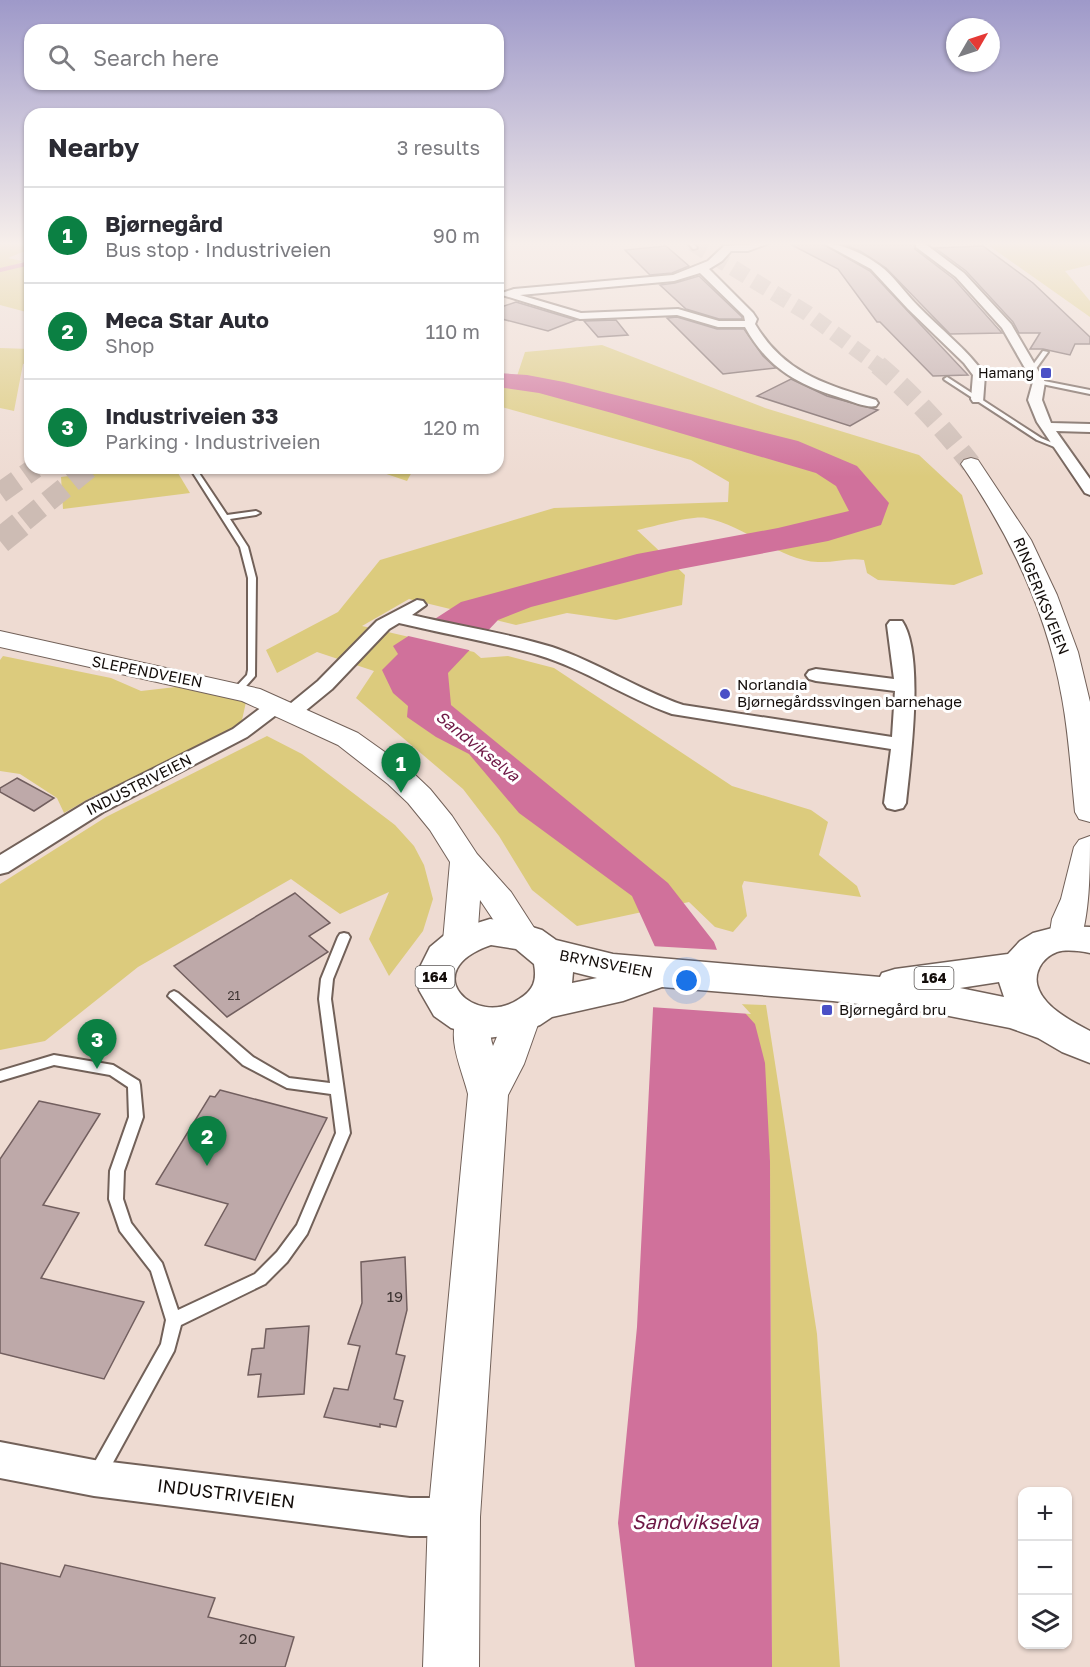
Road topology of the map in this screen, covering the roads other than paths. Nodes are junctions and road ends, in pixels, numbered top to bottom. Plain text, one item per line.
1 (707, 321) edge
2 (750, 321) edge
3 (927, 321) edge
4 (1002, 321) edge
5 (749, 324) junction
6 (1045, 352) dead end
7 (1036, 375) junction
8 (947, 379) dead end
9 (1090, 392) edge
10 (978, 399) junction
11 (871, 403) dead end
12 (1048, 427) junction
13 (1090, 428) edge
14 (1059, 447) junction
15 (971, 464) tunnel mouth
16 (197, 474) edge
17 (1090, 490) edge
18 (256, 513) dead end
19 (225, 518) junction
20 (896, 625) dead end
21 (0, 639) edge
22 (816, 675) dead end
23 (905, 686) junction
24 (236, 692) junction
25 (285, 708) junction
26 (902, 745) junction
27 (895, 803) dead end
28 (1090, 812) edge
29 (1090, 847) edge
30 (466, 862) junction
31 (0, 866) edge
32 (344, 937) dead end
33 (1078, 939) edge
34 (460, 941) junction
35 (533, 943) junction
36 (1019, 966) junction
37 (579, 978) junction
38 (838, 987) junction
39 (174, 996) dead end
40 (533, 1010) junction
41 (473, 1020) junction
42 (1077, 1043) edge
43 (0, 1076) edge
44 (337, 1089) junction
45 (488, 1094) junction
46 (174, 1320) junction
47 (0, 1460) edge
48 (94, 1478) junction
49 (454, 1517) junction
50 (451, 1667) edge

1 - 5 street
2 - 5 street
3 - 10 street
4 - 7 street
5 - 11 street
6 - 7 lane
7 - 9 lane
7 - 12 street
8 - 10 lane
10 - 14 lane
12 - 13 street
12 - 14 street
14 - 17 street
15 - 28 main road, RINGERIKSVEIEN
16 - 19 lane
18 - 19 lane
19 - 24 lane
20 - 23 street
21 - 24 main road, SLEPENDVEIEN
22 - 23 street
23 - 26 street
24 - 25 main road, SLEPENDVEIEN
25 - 26 street, INDUSTRIVEIEN
25 - 30 main road
25 - 31 street, INDUSTRIVEIEN
26 - 27 street
29 - 33 main road
30 - 34 main road
30 - 35 main road
32 - 44 lane
33 - 36 main road
34 - 35 main road, 164
34 - 41 main road, 164
35 - 37 main road, BRYNSVEIEN / 164
35 - 40 main road
36 - 38 main road, 164
36 - 42 main road, 164
37 - 38 main road, BRYNSVEIEN / 164
37 - 40 main road, BRYNSVEIEN / 164
38 - 42 main road, 164
39 - 44 lane
40 - 41 main road, 164
40 - 45 main road
41 - 45 main road
43 - 46 lane
44 - 46 lane
45 - 49 main road
46 - 48 lane
47 - 48 street, INDUSTRIVEIEN
48 - 49 street, INDUSTRIVEIEN
49 - 50 main road

